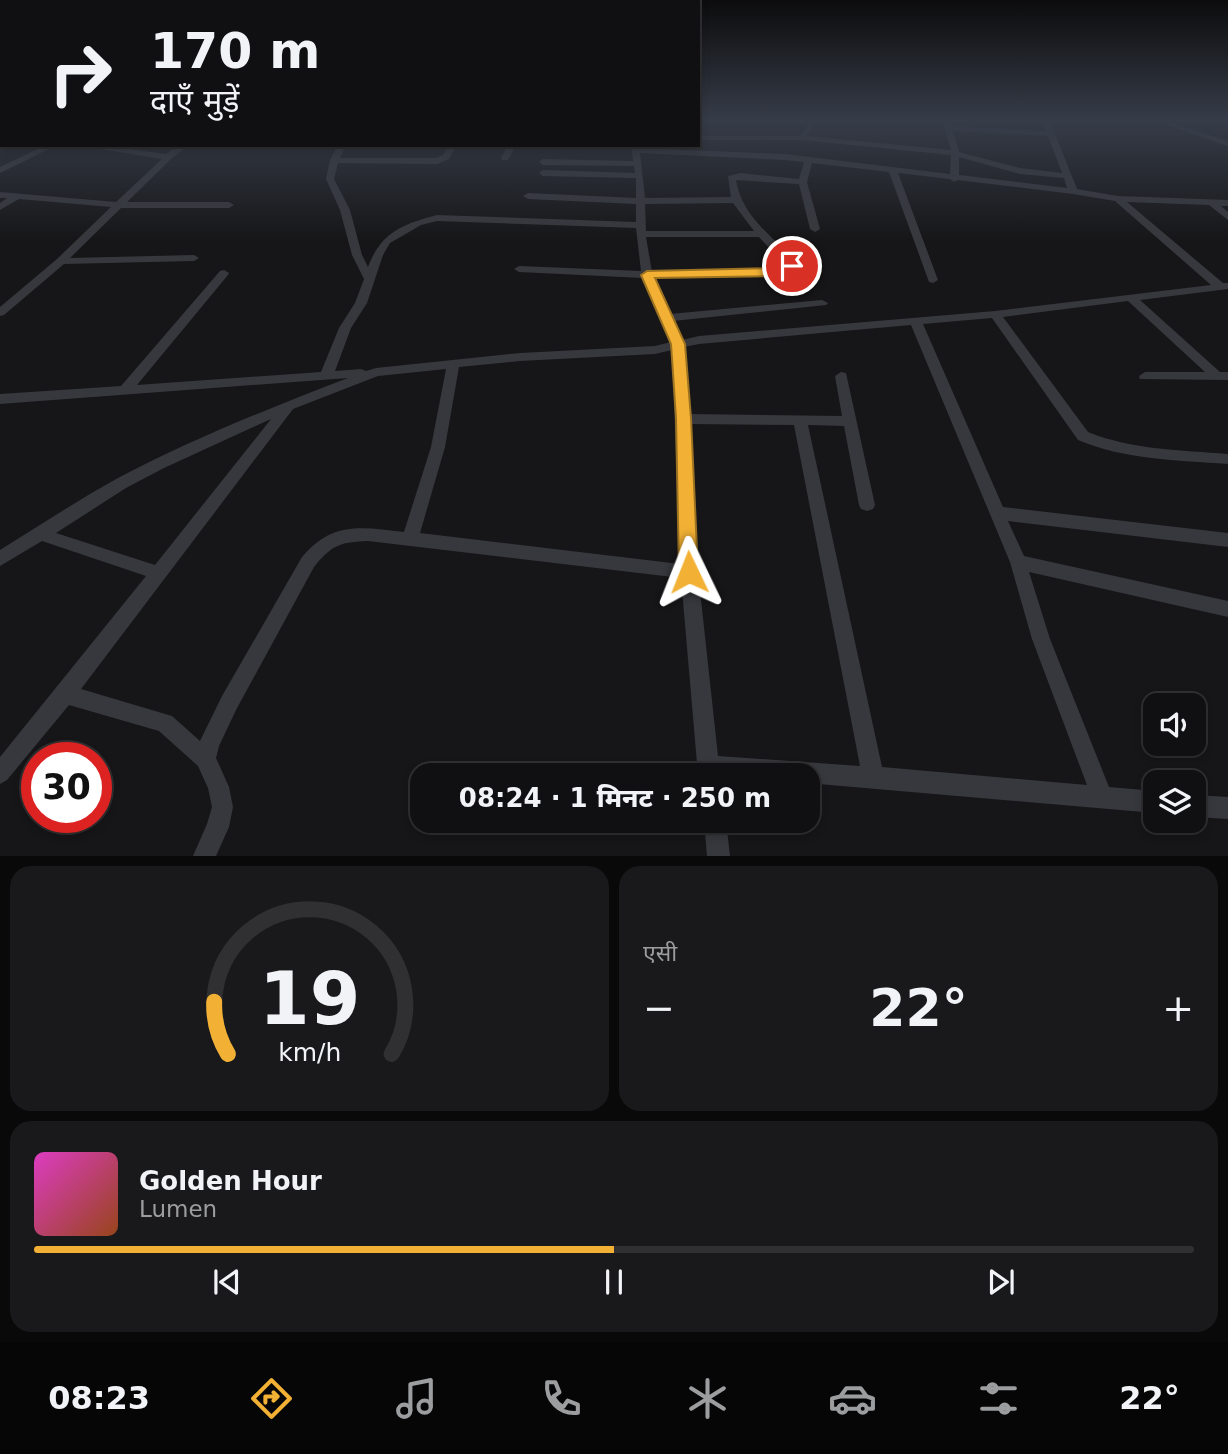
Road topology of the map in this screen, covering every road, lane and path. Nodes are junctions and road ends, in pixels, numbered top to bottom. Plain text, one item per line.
1 (334, 160) edge
2 (809, 160) edge
3 (19, 161) edge
4 (164, 161) edge
5 (637, 161) edge
6 (816, 161) edge
7 (955, 161) edge
8 (984, 161) edge
9 (1061, 161) edge
10 (543, 162) dead end
11 (638, 164) junction
12 (0, 170) edge
13 (893, 172) junction
14 (543, 173) dead end
15 (640, 176) junction
16 (1067, 176) junction
17 (954, 179) junction
18 (803, 182) junction
19 (1073, 191) junction
20 (0, 195) edge
21 (19, 195) junction
22 (528, 196) dead end
23 (1118, 199) junction
24 (737, 200) junction
25 (639, 201) junction
26 (1211, 202) junction
27 (1228, 203) edge
28 (120, 205) junction
29 (229, 205) dead end
30 (0, 207) edge
31 (1228, 217) edge
32 (641, 229) junction
33 (815, 229) dead end
34 (764, 234) junction
35 (194, 258) dead end
36 (61, 261) junction
37 (519, 269) dead end
38 (224, 273) dead end
39 (647, 275) junction
40 (369, 279) junction
41 (933, 280) dead end
42 (1223, 286) edge
43 (1130, 297) junction
44 (822, 303) dead end
45 (0, 313) edge
46 (995, 314) junction
47 (666, 317) junction
48 (915, 320) junction
49 (678, 344) junction
50 (453, 364) junction
51 (376, 372) junction
52 (326, 376) junction
53 (841, 376) dead end
54 (1145, 376) dead end
55 (1222, 376) edge
56 (125, 390) junction
57 (0, 399) edge
58 (288, 406) junction
59 (683, 418) junction
60 (800, 420) junction
61 (848, 421) junction
62 (1228, 459) edge
63 (867, 505) dead end
64 (997, 513) junction
65 (40, 534) junction
66 (410, 539) junction
67 (1228, 541) edge
68 (0, 559) edge
69 (1018, 562) junction
70 (689, 572) junction
71 (158, 573) junction
72 (1228, 609) edge
73 (65, 694) junction
74 (205, 759) junction
75 (707, 763) edge
76 (0, 773) edge
77 (820, 775) edge
78 (873, 777) junction
79 (1103, 798) junction
80 (1143, 801) edge
81 (1206, 807) edge
82 (1228, 808) edge
83 (716, 833) edge
84 (204, 856) edge
85 (719, 856) edge

1 - 40 street
2 - 18 street
3 - 12 street
4 - 28 street
5 - 11 street
6 - 13 street
7 - 17 street
8 - 16 street
9 - 16 street
10 - 11 street
11 - 15 street
13 - 17 street
13 - 41 street
14 - 15 street
15 - 25 street
16 - 19 street
17 - 19 street
18 - 24 street
18 - 33 street
19 - 23 street
20 - 21 street
21 - 28 street
21 - 30 street
22 - 25 street
23 - 26 street
23 - 42 street
24 - 25 street
24 - 34 street
25 - 32 street
26 - 27 street
26 - 31 street
28 - 29 street
28 - 36 street
32 - 34 street
32 - 39 street
32 - 40 street
34 - 39 street
35 - 36 street
36 - 45 street
37 - 39 street
38 - 56 street
39 - 47 street
40 - 52 street
42 - 43 street
43 - 46 street
43 - 55 street
44 - 47 street
46 - 48 street
46 - 62 street
47 - 49 street
48 - 49 street
48 - 64 street
49 - 50 street
49 - 59 street
50 - 51 street
50 - 66 street
51 - 52 street
51 - 58 street
52 - 56 street
53 - 61 street
54 - 55 street
56 - 57 street
58 - 65 street
58 - 71 street
59 - 60 street
59 - 70 street
60 - 61 street
60 - 78 street
61 - 63 street
64 - 67 street
64 - 69 street
65 - 68 street
65 - 71 street
66 - 70 street
66 - 74 street
69 - 72 street
69 - 79 street
70 - 75 street
71 - 73 street
73 - 74 street
73 - 76 street
74 - 84 street
77 - 78 street
78 - 79 street
79 - 80 street
81 - 82 street
83 - 85 street

